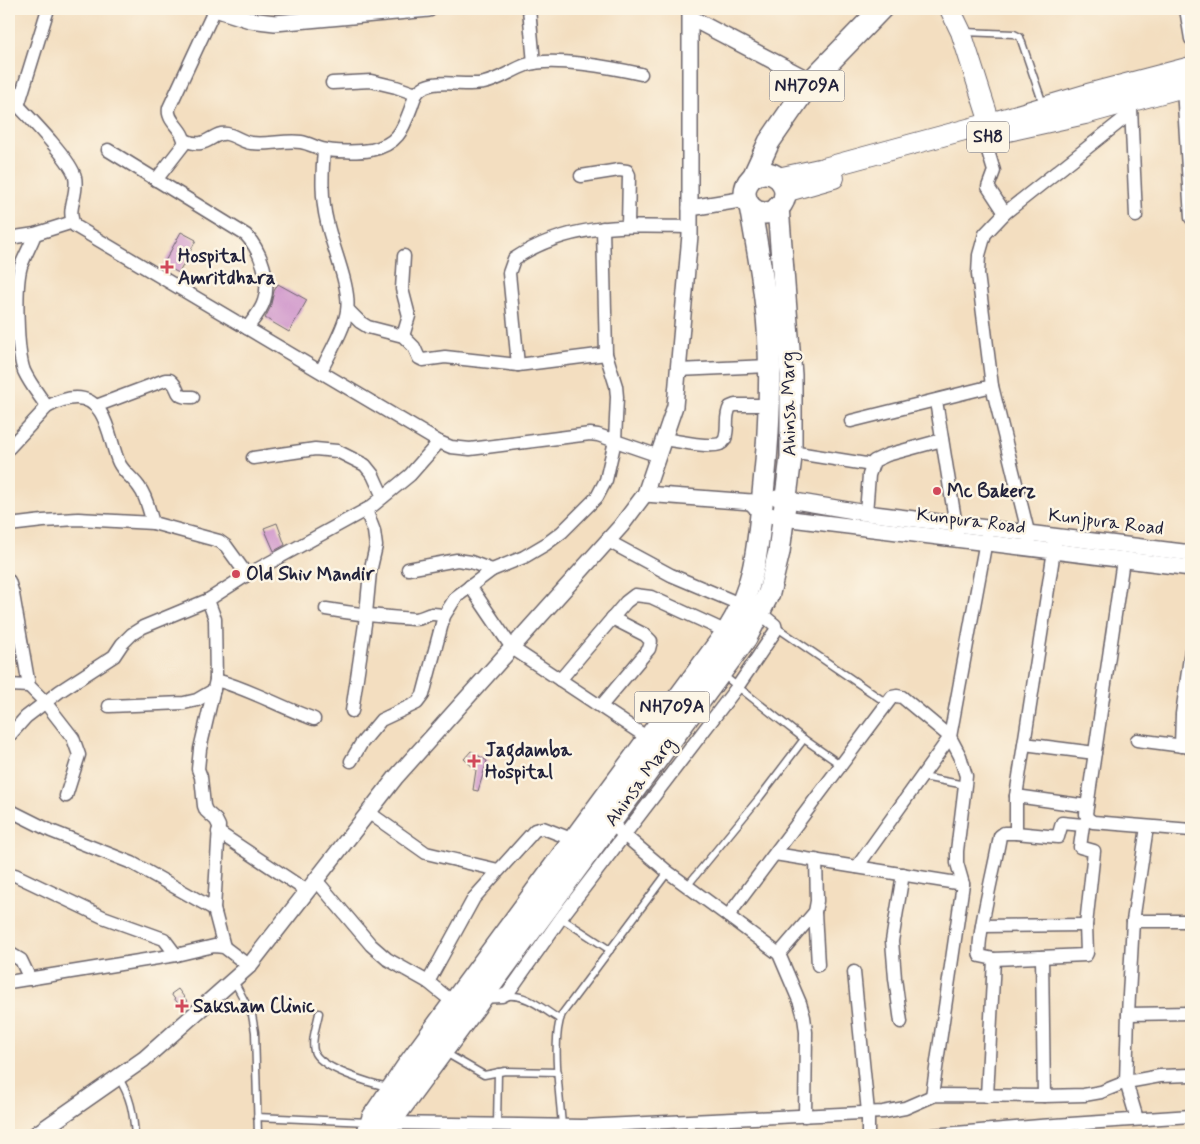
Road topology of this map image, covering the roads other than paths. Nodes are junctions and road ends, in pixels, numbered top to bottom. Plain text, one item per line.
1 (48, 9) edge
2 (215, 9) edge
3 (429, 9) edge
4 (529, 9) edge
5 (881, 9) edge
6 (891, 9) edge
7 (950, 9) edge
8 (1186, 9) edge
9 (691, 13) edge
10 (324, 14) edge
11 (961, 32) junction
12 (1191, 39) edge
13 (534, 63) junction
14 (1191, 67) edge
15 (641, 74) dead end
16 (332, 83) dead end
17 (815, 84) junction
18 (1187, 86) edge
19 (416, 94) junction
20 (9, 96) edge
21 (1131, 99) junction
22 (18, 106) junction
23 (1044, 107) junction
24 (987, 131) junction
25 (185, 140) junction
26 (108, 150) dead end
27 (324, 150) junction
28 (581, 176) dead end
29 (156, 180) junction
30 (772, 185) junction
31 (748, 202) junction
32 (690, 208) junction
33 (1006, 213) junction
34 (1136, 216) dead end
35 (1191, 218) edge
36 (72, 222) junction
37 (628, 226) junction
38 (690, 227) junction
39 (603, 228) junction
40 (35, 234) junction
41 (9, 238) edge
42 (404, 256) dead end
43 (348, 310) junction
44 (247, 328) junction
45 (403, 336) junction
46 (606, 354) junction
47 (518, 365) junction
48 (769, 366) junction
49 (678, 370) junction
50 (321, 371) junction
51 (992, 386) junction
52 (194, 397) dead end
53 (936, 401) junction
54 (96, 406) junction
55 (769, 406) junction
56 (47, 407) junction
57 (851, 421) dead end
58 (664, 439) junction
59 (942, 440) junction
60 (615, 441) junction
61 (440, 442) junction
62 (9, 448) edge
63 (791, 452) junction
64 (658, 456) junction
65 (254, 458) dead end
66 (872, 465) junction
67 (645, 494) junction
68 (384, 497) junction
69 (758, 503) junction
70 (784, 509) junction
71 (366, 510) junction
72 (866, 513) junction
73 (153, 523) junction
74 (955, 524) junction
75 (9, 525) edge
76 (1029, 533) junction
77 (987, 536) junction
78 (1056, 536) junction
79 (958, 540) junction
80 (608, 541) junction
81 (1032, 549) junction
82 (1054, 552) junction
83 (1191, 553) edge
84 (1123, 560) junction
85 (1191, 568) edge
86 (408, 569) dead end
87 (492, 570) junction
88 (247, 575) junction
89 (9, 581) edge
90 (470, 586) junction
91 (208, 600) junction
92 (751, 608) junction
93 (326, 609) dead end
94 (366, 616) junction
95 (444, 616) junction
96 (612, 618) junction
97 (776, 627) junction
98 (727, 632) junction
99 (512, 648) junction
100 (1191, 650) edge
101 (713, 667) junction
102 (560, 680) junction
103 (9, 685) edge
104 (215, 685) junction
105 (29, 686) junction
106 (738, 686) junction
107 (45, 702) junction
108 (888, 704) junction
109 (109, 706) dead end
110 (601, 706) junction
111 (352, 711) dead end
112 (1187, 714) edge
113 (314, 719) dead end
114 (9, 736) edge
115 (950, 737) junction
116 (804, 739) junction
117 (1138, 740) dead end
118 (1024, 744) junction
119 (1186, 746) edge
120 (665, 749) junction
121 (1095, 752) junction
122 (350, 761) dead end
123 (842, 765) junction
124 (923, 777) junction
125 (966, 785) junction
126 (66, 796) dead end
127 (1016, 796) junction
128 (1087, 806) junction
129 (9, 810) edge
130 (368, 812) junction
131 (1085, 822) junction
132 (1147, 827) junction
133 (618, 829) junction
134 (1191, 830) edge
135 (218, 832) junction
136 (1016, 833) junction
137 (574, 840) junction
138 (775, 854) junction
139 (816, 860) junction
140 (857, 867) junction
141 (498, 870) junction
142 (668, 872) junction
143 (903, 874) junction
144 (15, 876) dead end
145 (962, 884) junction
146 (312, 885) junction
147 (687, 886) junction
148 (214, 909) junction
149 (815, 912) junction
150 (728, 916) junction
151 (561, 918) junction
152 (1191, 920) edge
153 (1134, 921) junction
154 (1086, 925) junction
155 (982, 926) junction
156 (224, 946) junction
157 (610, 950) junction
158 (9, 953) edge
159 (779, 954) junction
160 (176, 955) junction
161 (1042, 957) junction
162 (994, 959) junction
163 (818, 965) dead end
164 (249, 966) junction
165 (854, 972) dead end
166 (30, 979) junction
167 (234, 980) junction
168 (9, 982) edge
169 (428, 982) junction
170 (492, 997) junction
171 (457, 999) junction
172 (320, 1013) dead end
173 (1191, 1013) edge
174 (1128, 1014) junction
175 (559, 1019) junction
176 (901, 1022) dead end
177 (443, 1051) junction
178 (498, 1072) junction
179 (558, 1072) junction
180 (1191, 1075) edge
181 (118, 1077) junction
182 (1126, 1082) junction
183 (392, 1088) junction
184 (932, 1096) junction
185 (987, 1096) junction
186 (1044, 1096) junction
187 (868, 1112) junction
188 (805, 1116) junction
189 (1191, 1116) edge
190 (257, 1117) junction
191 (1137, 1119) junction
192 (497, 1125) junction
193 (562, 1126) junction
194 (376, 1131) edge
195 (35, 1135) edge
196 (134, 1135) edge
197 (258, 1135) edge
198 (868, 1135) edge
199 (932, 1135) edge

1 - 22 street
2 - 10 street
2 - 25 street
3 - 10 street
4 - 13 street
5 - 17 highway, NH709A
6 - 17 highway, NH709A
7 - 11 main road
8 - 12 street
9 - 17 street
9 - 32 street
11 - 23 lane
11 - 24 main road
13 - 15 street
13 - 19 street
14 - 21 main road, SH8
16 - 19 street
17 - 30 highway, NH709A
18 - 21 main road, SH8
18 - 35 street
19 - 27 street
20 - 22 street
21 - 23 main road, SH8
21 - 24 main road, SH8
21 - 33 street
21 - 34 street
22 - 36 street
23 - 24 main road, SH8
24 - 30 main road, SH8
24 - 33 street
25 - 27 street
25 - 29 street
26 - 29 street
27 - 43 street
28 - 37 street
29 - 44 street
30 - 31 highway, NH709A
30 - 31 highway
30 - 63 highway, Ahinsa Marg / NH709A
31 - 32 street
31 - 48 highway, Ahinsa Marg / NH709A
32 - 38 street
33 - 51 street
36 - 40 street
36 - 44 street
37 - 38 street
37 - 39 street
38 - 49 street
39 - 46 street
39 - 47 street
40 - 41 street
40 - 56 street
42 - 45 street
43 - 45 street
43 - 50 street
44 - 50 street
45 - 47 street
46 - 47 street
46 - 60 street
48 - 49 street
48 - 55 highway, Ahinsa Marg / NH709A
49 - 58 street
50 - 61 street
51 - 53 street
51 - 76 street
52 - 54 street
53 - 57 street
53 - 59 street
54 - 56 street
54 - 73 street
55 - 58 street
55 - 69 highway, Ahinsa Marg / NH709A
56 - 62 street
58 - 64 street
59 - 66 street
59 - 74 street
60 - 61 street
60 - 64 street
60 - 87 street
61 - 68 street
63 - 66 street
63 - 70 highway, Ahinsa Marg / NH709A
64 - 67 street
65 - 68 street
66 - 72 street
67 - 69 street, Kunpura Road
67 - 80 street
68 - 71 street
69 - 70 street, Kunpura Road
69 - 92 highway, Ahinsa Marg / NH709A
70 - 72 street, Kunjpura Road
70 - 79 street, Kunpura Road
70 - 92 highway, Ahinsa Marg / NH709A
71 - 88 street
71 - 94 street
72 - 74 street, Kunjpura Road
73 - 75 street
73 - 88 street
74 - 77 street, Kunjpura Road
74 - 79 street
76 - 77 street, Kunjpura Road
76 - 78 street, Kunjpura Road
76 - 81 street
77 - 79 street, Kunpura Road
77 - 81 street, Kunpura Road
77 - 115 street
78 - 82 street
78 - 83 street, Kunjpura Road
80 - 92 street
80 - 99 street
81 - 82 street, Kunpura Road
82 - 84 street, Kunpura Road
82 - 118 street
84 - 85 street, Kunpura Road
84 - 121 street
86 - 87 street
87 - 90 street
88 - 91 street
89 - 105 street
90 - 95 street
90 - 99 street
91 - 104 street
91 - 107 street
92 - 97 street
92 - 98 highway, Ahinsa Marg / NH709A
92 - 101 highway, Ahinsa Marg / NH709A
93 - 94 street
94 - 95 street
94 - 111 street
95 - 122 street
96 - 98 street
96 - 102 street
96 - 110 street
97 - 106 street
97 - 108 lane
98 - 101 highway, Ahinsa Marg / NH709A
99 - 102 street
99 - 130 street
100 - 112 street
101 - 106 lane
101 - 120 highway, Ahinsa Marg / NH709A
102 - 110 street
103 - 105 street
104 - 109 street
104 - 113 street
104 - 135 street
105 - 107 street
106 - 116 lane
106 - 120 street
107 - 114 street
107 - 126 street
108 - 115 street
108 - 123 street
110 - 120 street
112 - 119 street
115 - 124 street
115 - 125 street
116 - 123 lane
116 - 147 lane
117 - 119 street
118 - 121 street
118 - 127 street
120 - 133 highway, Ahinsa Marg / NH709A
120 - 137 highway, Ahinsa Marg / NH709A
121 - 128 street
123 - 138 street
124 - 125 lane
124 - 140 street
125 - 145 street
127 - 128 street
127 - 136 street
128 - 131 street
129 - 148 street
130 - 141 street
130 - 146 street
131 - 132 street
131 - 136 street
131 - 154 street
132 - 134 street
132 - 153 street
133 - 142 street
133 - 151 street
133 - 170 highway, Ahinsa Marg / NH709A
135 - 146 street
135 - 148 street
136 - 155 street
137 - 141 street
137 - 171 highway, Ahinsa Marg / NH709A
138 - 139 street
138 - 150 street
139 - 140 street
139 - 149 street
140 - 143 street
141 - 169 street
142 - 147 street
142 - 157 lane
143 - 145 street
143 - 176 street
144 - 160 street
145 - 184 street
146 - 164 street
146 - 169 street
147 - 150 street
148 - 156 street
149 - 159 street
149 - 163 street
150 - 159 street
151 - 157 lane
151 - 170 street
152 - 153 street
153 - 174 street
154 - 155 street
154 - 161 street
155 - 162 street
156 - 160 street
156 - 164 street
157 - 175 lane
158 - 166 street
159 - 188 street
160 - 166 street
161 - 162 street
161 - 186 street
162 - 185 street
164 - 167 street
165 - 187 street
166 - 168 street
167 - 181 street
167 - 190 lane
169 - 171 street
170 - 171 street
170 - 175 lane
170 - 177 highway, Ahinsa Marg / NH709A
171 - 183 highway, Ahinsa Marg / NH709A
172 - 183 lane
173 - 174 street
174 - 182 street
175 - 179 lane
177 - 178 lane
177 - 194 highway, Ahinsa Marg / NH709A
178 - 179 lane
178 - 192 lane
179 - 193 lane
180 - 182 street
181 - 195 street
181 - 196 lane
182 - 186 street
182 - 191 street
183 - 194 highway, Ahinsa Marg / NH709A
184 - 185 street
184 - 187 street
185 - 186 street
187 - 188 street
187 - 198 street
188 - 193 street
189 - 191 street
190 - 194 lane
190 - 197 lane
191 - 199 street
192 - 193 street
192 - 194 street

